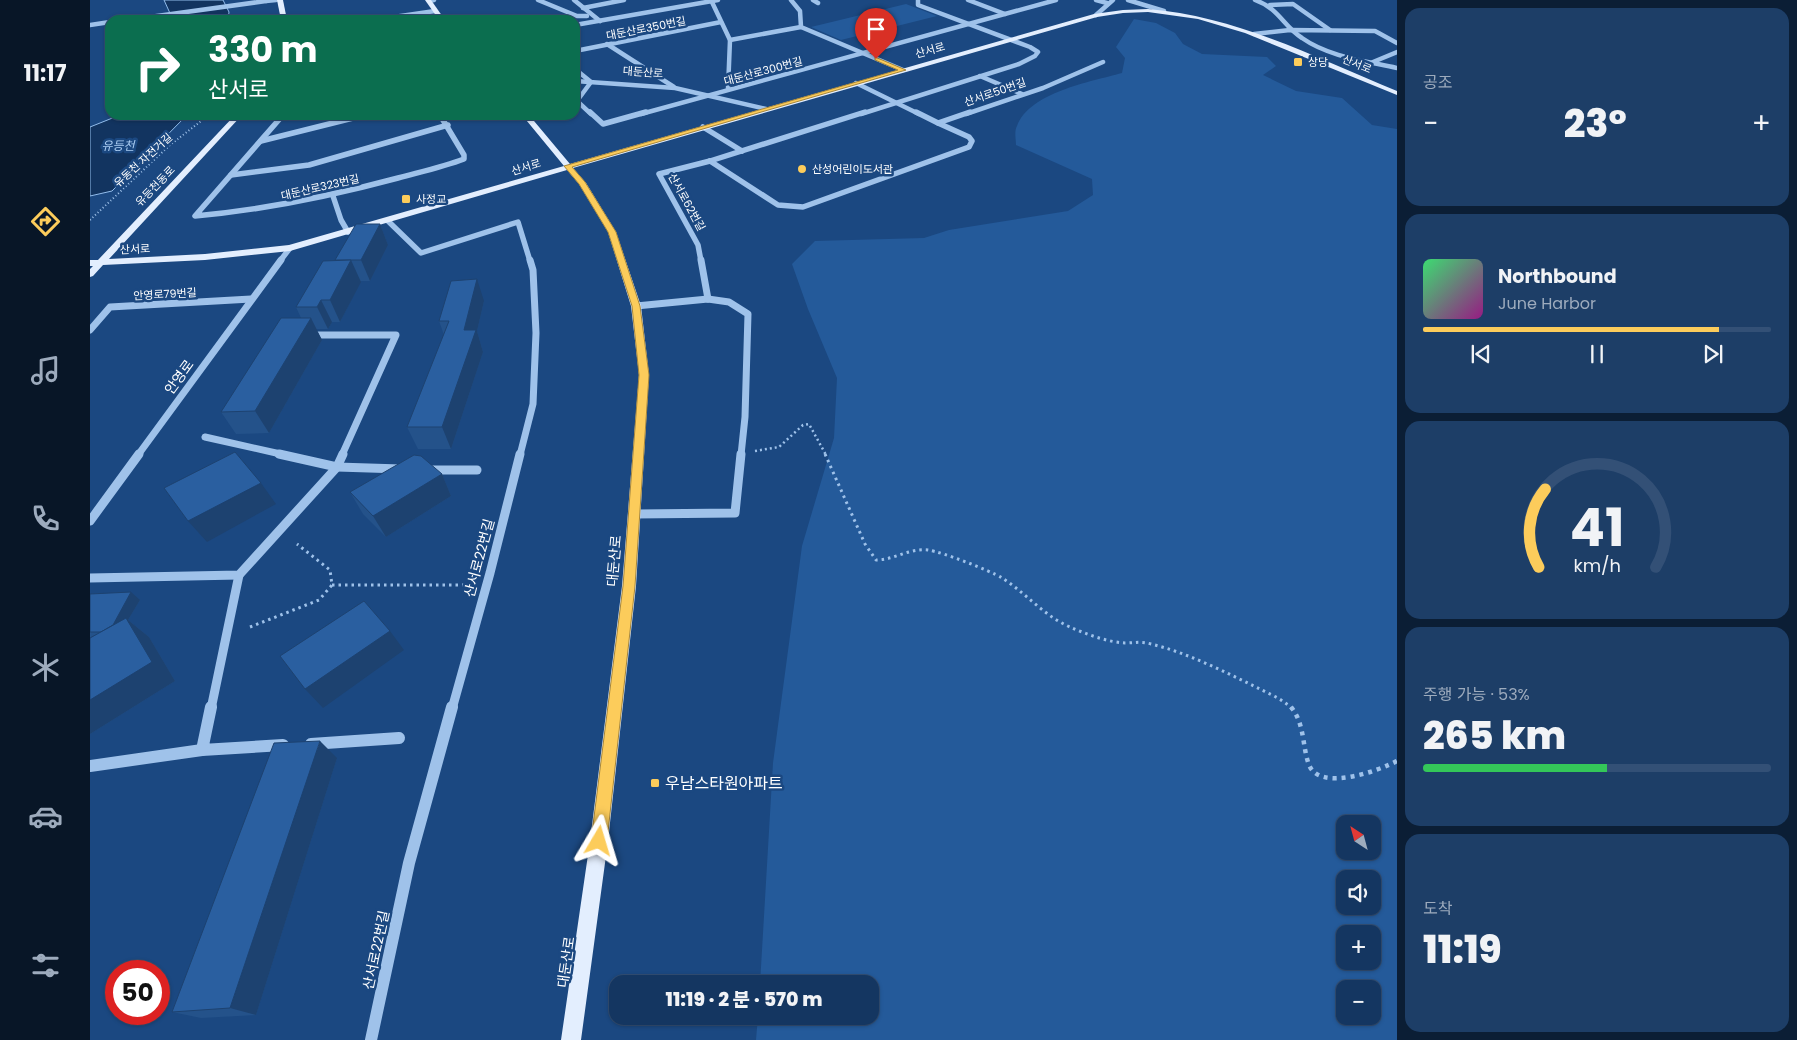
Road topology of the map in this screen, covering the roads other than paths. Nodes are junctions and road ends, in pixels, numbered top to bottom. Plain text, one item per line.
1 (276, 0) edge
2 (280, 0) edge
3 (429, 0) edge
4 (434, 0) edge
5 (538, 0) edge
6 (574, 0) edge
7 (624, 0) edge
8 (718, 0) edge
9 (791, 0) edge
10 (813, 0) edge
11 (918, 0) edge
12 (968, 0) edge
13 (1056, 0) edge
14 (1096, 0) edge
15 (1113, 0) edge
16 (1128, 0) edge
17 (1255, 0) edge
18 (266, 1) edge
19 (712, 1) edge
20 (818, 3) dead end
21 (1108, 3) junction
22 (1270, 5) junction
23 (583, 8) junction
24 (1164, 11) junction
25 (436, 12) junction
26 (1005, 14) junction
27 (164, 15) edge
28 (283, 15) edge
29 (415, 15) edge
30 (438, 15) edge
31 (580, 15) edge
32 (580, 15) edge
33 (1096, 15) junction
34 (587, 16) dead end
35 (600, 21) junction
36 (721, 22) junction
37 (105, 23) edge
38 (580, 24) edge
39 (966, 24) junction
40 (90, 25) edge
41 (801, 26) junction
42 (1290, 30) junction
43 (1330, 30) junction
44 (1254, 34) junction
45 (730, 40) junction
46 (1010, 40) junction
47 (1397, 43) edge
48 (607, 44) junction
49 (580, 50) edge
50 (1397, 52) edge
51 (862, 53) junction
52 (1103, 62) dead end
53 (1373, 62) junction
54 (1397, 68) edge
55 (903, 70) junction
56 (580, 72) edge
57 (980, 76) junction
58 (580, 81) edge
59 (592, 82) junction
60 (856, 83) junction
61 (675, 88) junction
62 (728, 89) junction
63 (1397, 93) edge
64 (1022, 94) junction
65 (708, 95) junction
66 (580, 96) edge
67 (580, 103) edge
68 (895, 103) junction
69 (766, 108) junction
70 (234, 120) edge
71 (279, 120) edge
72 (345, 120) edge
73 (444, 120) edge
74 (529, 120) edge
75 (938, 123) junction
76 (448, 125) junction
77 (703, 127) junction
78 (261, 141) junction
79 (742, 151) junction
80 (710, 161) junction
81 (568, 166) junction
82 (231, 175) junction
83 (333, 196) junction
84 (388, 221) junction
85 (348, 232) junction
86 (290, 248) junction
87 (102, 262) junction
88 (90, 263) edge
89 (90, 274) edge
90 (251, 299) junction
91 (708, 299) junction
92 (636, 306) junction
93 (90, 330) edge
94 (299, 335) edge
95 (205, 437) dead end
96 (337, 467) junction
97 (477, 470) dead end
98 (635, 514) junction
99 (90, 521) edge
100 (239, 575) junction
101 (90, 578) edge
102 (399, 738) dead end
103 (202, 750) junction
104 (90, 766) edge
105 (371, 1040) edge
106 (571, 1040) edge

1 - 18 street
2 - 28 main road
3 - 4 street
3 - 25 main road
5 - 31 street
6 - 23 street
7 - 23 street
8 - 19 street
9 - 41 street
10 - 20 street
11 - 39 street
12 - 26 street
13 - 26 street, 대둔산로300번길
14 - 21 street
15 - 21 street
16 - 24 street
17 - 22 street
18 - 27 street, bridge
19 - 35 street
19 - 36 street
21 - 33 street
22 - 42 street
22 - 43 street
23 - 35 street
24 - 33 main road, 산서로
24 - 44 main road, 산서로
25 - 29 street
25 - 30 main road
26 - 39 street, 대둔산로300번길
32 - 34 street
33 - 46 main road, 산서로
35 - 38 street
36 - 45 street
36 - 48 street, 대둔산로350번길
37 - 40 street
39 - 46 street
39 - 51 street, 대둔산로300번길
41 - 45 street
41 - 51 street
42 - 43 street, 산서로
42 - 44 street, 산서로
42 - 53 street
43 - 47 street, 산서로
44 - 63 main road, 산서로
45 - 62 street
46 - 55 main road, 산서로
46 - 57 street, 산서로62번길
48 - 49 street, 대둔산로350번길
48 - 61 street
50 - 53 street, 산서로
51 - 55 street
51 - 62 street, 대둔산로300번길
52 - 64 street, 산서로50번길
53 - 54 street
55 - 60 main road, 산서로
56 - 59 street
57 - 64 street
57 - 68 street, 산서로62번길
58 - 59 street, 대둔산로
59 - 61 street, 대둔산로
59 - 66 street, 대둔산로300번길
60 - 68 street
60 - 69 main road, 산서로
61 - 65 street, 대둔산로
62 - 65 street, 대둔산로300번길
64 - 75 street, 산서로50번길
65 - 67 street, 대둔산로300번길
65 - 69 street, 대둔산로
68 - 75 street
68 - 79 street, 산서로62번길
69 - 77 main road, 산서로
70 - 87 main road, 유등천동로
71 - 78 street, 대둔산로323번길
72 - 78 street
73 - 76 street, 대둔산로323번길
74 - 81 main road, 대둔산로
75 - 80 street
76 - 82 street, 대둔산로323번길
76 - 83 street, 대둔산로323번길
77 - 79 street
77 - 81 main road, 산서로
78 - 82 street, 대둔산로323번길
79 - 80 street, 산서로62번길
80 - 91 street, 산서로62번길
81 - 84 main road, 산서로
81 - 92 main road, 대둔산로
82 - 83 street, 대둔산로323번길
83 - 85 street
84 - 85 main road, 산서로
84 - 105 street, 산서로22번길
85 - 86 main road, 산서로
86 - 87 main road, 산서로
86 - 90 street, 안영로
87 - 88 main road, 산서로
87 - 89 main road, 유등천동로
90 - 93 street, 안영로79번길
90 - 99 street, 안영로
91 - 92 street
91 - 98 street
92 - 98 main road, 대둔산로
94 - 96 street
95 - 96 street
96 - 97 street
96 - 100 street
98 - 106 main road, 대둔산로
100 - 101 street
100 - 103 street
102 - 103 street
103 - 104 street

